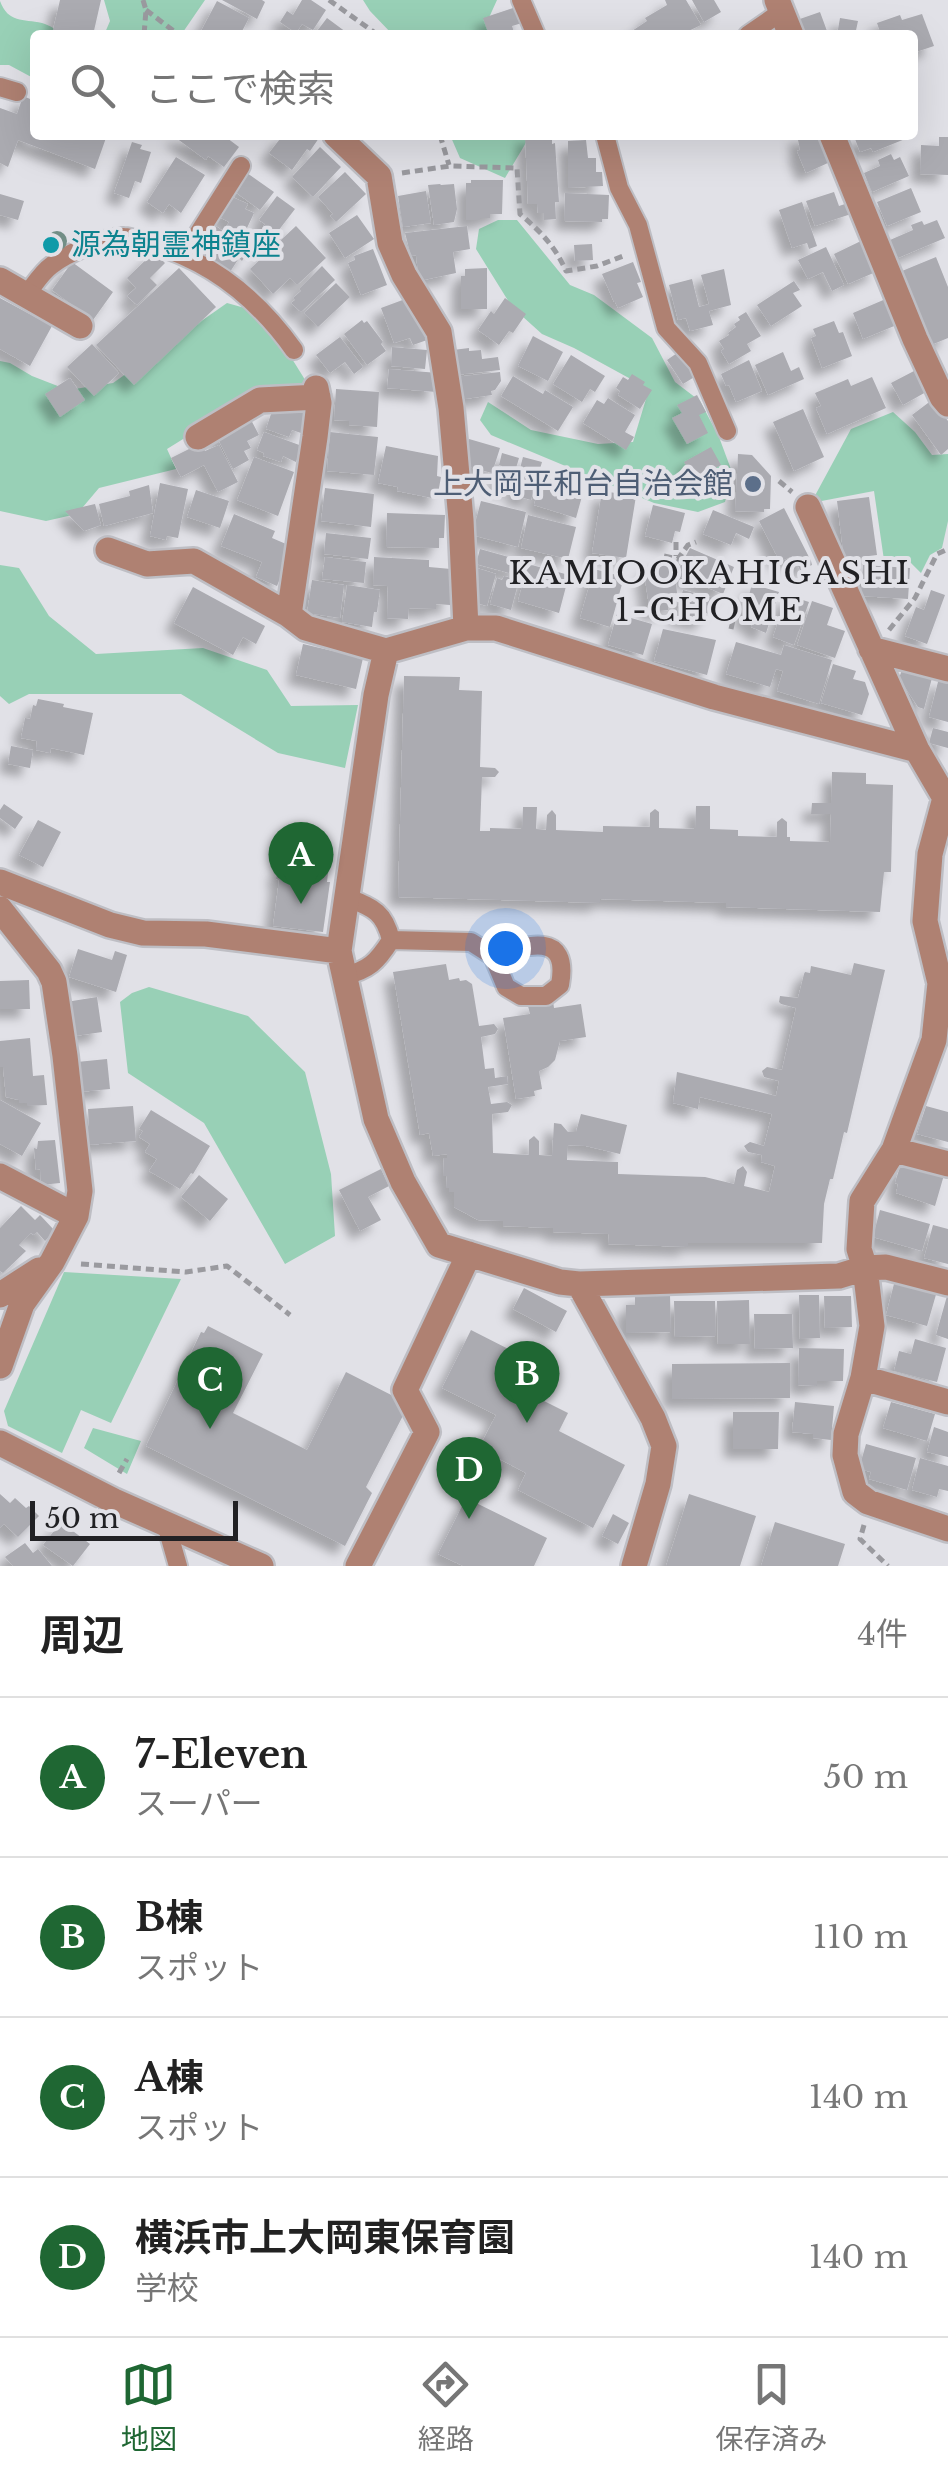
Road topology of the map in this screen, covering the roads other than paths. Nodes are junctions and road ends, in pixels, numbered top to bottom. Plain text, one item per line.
1 (521, 0) edge
2 (784, 10) edge
3 (534, 30) edge
4 (755, 30) edge
5 (341, 140) edge
6 (608, 140) edge
7 (834, 140) edge
8 (241, 166) dead end
9 (184, 256) junction
10 (0, 280) edge
11 (26, 294) junction
12 (80, 326) dead end
13 (294, 350) dead end
14 (948, 404) edge
15 (727, 431) dead end
16 (198, 437) dead end
17 (808, 506) dead end
18 (108, 550) dead end
19 (289, 616) junction
20 (466, 628) junction
21 (872, 648) junction
22 (386, 650) junction
23 (948, 670) edge
24 (917, 750) junction
25 (947, 798) edge
26 (0, 882) edge
27 (346, 897) junction
28 (0, 909) edge
29 (937, 924) edge
30 (391, 940) junction
31 (494, 956) dead end
32 (342, 964) junction
33 (941, 1042) edge
34 (894, 1150) junction
35 (948, 1164) edge
36 (0, 1176) edge
37 (76, 1216) junction
38 (469, 1254) junction
39 (52, 1262) junction
40 (865, 1268) junction
41 (579, 1284) junction
42 (948, 1284) edge
43 (0, 1295) edge
44 (0, 1366) edge
45 (862, 1378) junction
46 (948, 1402) edge
47 (0, 1442) edge
48 (166, 1524) junction
49 (948, 1529) edge
50 (178, 1566) edge
51 (261, 1566) edge
52 (358, 1566) edge
53 (634, 1566) edge

1 - 3 lane
2 - 4 lane
5 - 20 street
6 - 15 lane
7 - 14 street
8 - 9 lane
9 - 11 lane
9 - 13 lane
10 - 11 street
11 - 12 street
16 - 19 street
17 - 21 street
18 - 19 street
19 - 22 street
20 - 22 street
20 - 24 street
21 - 23 street
21 - 24 street
22 - 27 street
24 - 25 street
25 - 29 street
26 - 32 street
27 - 30 lane
27 - 32 street
28 - 37 street
29 - 33 street
30 - 31 lane
30 - 32 lane
32 - 38 street
33 - 34 street
34 - 35 street
34 - 40 street
36 - 37 street
37 - 39 street
38 - 41 street
38 - 52 street
39 - 43 street
39 - 44 street
40 - 41 street
40 - 42 street
40 - 45 street
41 - 53 street
45 - 46 street
45 - 49 street
47 - 48 street
48 - 50 lane
48 - 51 street

